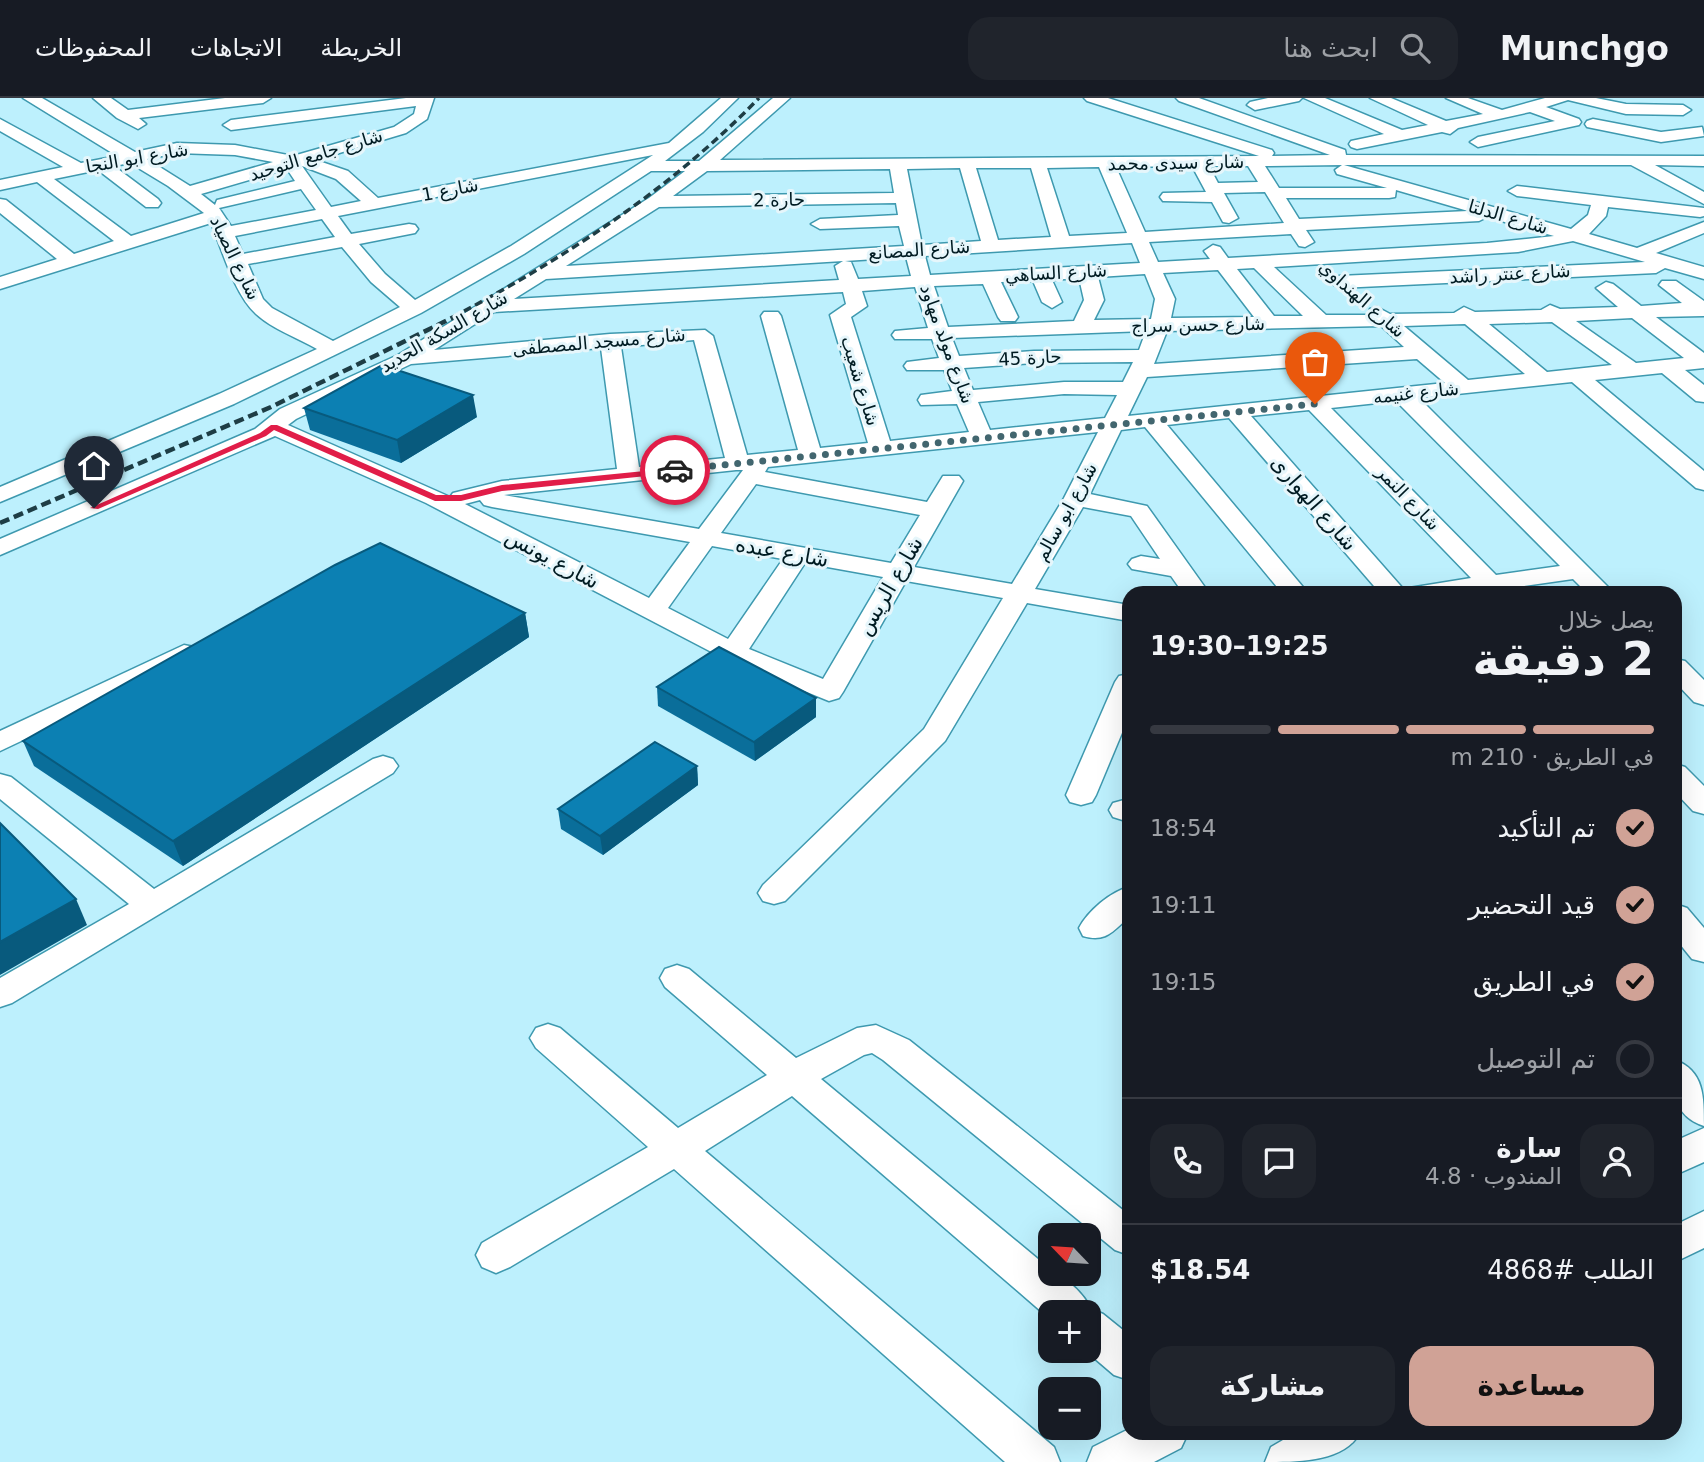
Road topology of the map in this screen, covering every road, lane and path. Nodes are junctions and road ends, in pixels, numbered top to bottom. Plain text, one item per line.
1 (135, 98) edge
2 (263, 98) edge
3 (730, 98) edge
4 (782, 98) edge
5 (1092, 98) edge
6 (1130, 98) edge
7 (1184, 98) edge
8 (1236, 98) edge
9 (1294, 98) edge
10 (1312, 98) edge
11 (1378, 98) edge
12 (1562, 98) edge
13 (1575, 98) edge
14 (102, 99) edge
15 (1466, 99) edge
16 (61, 100) dead end
17 (365, 102) edge
18 (1109, 103) junction
19 (424, 105) edge
20 (1255, 105) junction
21 (1531, 107) junction
22 (17, 110) edge
23 (123, 115) junction
24 (1501, 115) junction
25 (219, 118) junction
26 (1593, 124) dead end
27 (1564, 125) junction
28 (1445, 127) junction
29 (352, 128) dead end
30 (1538, 131) junction
31 (1703, 132) edge
32 (299, 134) dead end
33 (1403, 136) junction
34 (1478, 142) junction
35 (675, 145) junction
36 (177, 148) junction
37 (241, 151) junction
38 (329, 152) junction
39 (1358, 152) junction
40 (1656, 154) junction
41 (267, 155) junction
42 (130, 157) junction
43 (1505, 159) junction
44 (1580, 160) junction
45 (296, 161) junction
46 (1293, 161) junction
47 (1313, 161) junction
48 (1634, 161) junction
49 (1704, 161) edge
50 (1198, 162) junction
51 (1254, 162) junction
52 (100, 163) junction
53 (1038, 164) junction
54 (1106, 164) junction
55 (967, 165) junction
56 (648, 166) junction
57 (898, 166) junction
58 (701, 167) junction
59 (77, 168) junction
60 (9, 169) dead end
61 (34, 178) junction
62 (306, 183) junction
63 (0, 185) edge
64 (181, 187) junction
65 (1272, 190) junction
66 (1517, 191) junction
67 (1215, 192) junction
68 (1424, 193) junction
69 (1169, 197) dead end
70 (904, 198) junction
71 (1600, 201) junction
72 (655, 202) junction
73 (152, 203) dead end
74 (0, 204) edge
75 (374, 204) junction
76 (326, 214) junction
77 (1703, 214) edge
78 (1501, 215) junction
79 (221, 218) junction
80 (1229, 218) junction
81 (908, 220) junction
82 (1178, 220) dead end
83 (1293, 223) junction
84 (820, 224) dead end
85 (409, 229) dead end
86 (1199, 233) junction
87 (1471, 235) dead end
88 (1575, 236) junction
89 (1139, 237) junction
90 (346, 240) junction
91 (874, 241) dead end
92 (1061, 241) junction
93 (128, 243) junction
94 (1019, 244) junction
95 (991, 246) junction
96 (1518, 246) junction
97 (833, 248) junction
98 (1486, 249) junction
99 (914, 251) junction
100 (1638, 254) junction
101 (1315, 257) junction
102 (71, 261) junction
103 (235, 261) junction
104 (1257, 261) junction
105 (1223, 264) junction
106 (1681, 266) junction
107 (1153, 268) junction
108 (1086, 272) junction
109 (1551, 272) junction
110 (1704, 273) edge
111 (542, 274) junction
112 (1038, 274) junction
113 (1500, 274) junction
114 (989, 277) junction
115 (923, 281) junction
116 (0, 282) edge
117 (1339, 282) junction
118 (850, 285) junction
119 (1669, 285) dead end
120 (1606, 288) dead end
121 (1487, 300) dead end
122 (1052, 302) dead end
123 (1450, 302) dead end
124 (490, 306) junction
125 (414, 309) junction
126 (1703, 309) edge
127 (1637, 312) junction
128 (1556, 315) junction
129 (771, 316) dead end
130 (1507, 316) junction
131 (1008, 317) dead end
132 (1469, 317) junction
133 (1384, 319) junction
134 (1313, 322) junction
135 (1269, 323) junction
136 (1231, 324) junction
137 (1158, 325) junction
138 (1073, 327) junction
139 (940, 333) junction
140 (902, 335) dead end
141 (610, 340) junction
142 (333, 349) junction
143 (1423, 352) junction
144 (1054, 356) junction
145 (1339, 358) junction
146 (405, 359) junction
147 (1703, 362) edge
148 (952, 363) junction
149 (1263, 363) junction
150 (914, 366) dead end
151 (1667, 366) junction
152 (1632, 370) junction
153 (1139, 372) junction
154 (1576, 375) junction
155 (1544, 380) junction
156 (1464, 388) junction
157 (1295, 394) junction
158 (1403, 395) junction
159 (1704, 396) edge
160 (966, 397) junction
161 (1378, 397) junction
162 (929, 400) dead end
163 (1235, 412) junction
164 (1152, 421) junction
165 (1114, 424) junction
166 (274, 427) junction
167 (982, 438) junction
168 (881, 449) junction
169 (811, 456) junction
170 (749, 467) junction
171 (629, 475) junction
172 (951, 481) dead end
173 (1704, 484) edge
174 (0, 495) edge
175 (435, 498) junction
176 (461, 498) junction
177 (1076, 498) junction
178 (934, 510) junction
179 (705, 538) junction
180 (0, 548) edge
181 (798, 555) junction
182 (1141, 564) dead end
183 (1177, 569) junction
184 (1579, 571) junction
185 (897, 574) junction
186 (1190, 586) edge
187 (1288, 586) edge
188 (1388, 586) edge
189 (1493, 586) edge
190 (1505, 586) edge
191 (1594, 586) edge
192 (1018, 595) junction
193 (652, 612) junction
194 (1122, 612) edge
195 (210, 640) edge
196 (733, 652) junction
197 (1682, 674) edge
198 (829, 692) joint
199 (1704, 696) edge
200 (1122, 698) edge
201 (0, 742) edge
202 (383, 766) dead end
203 (1682, 781) edge
204 (0, 784) edge
205 (1081, 795) dead end
206 (1704, 804) edge
207 (774, 893) dead end
208 (1122, 904) edge
209 (152, 905) junction
210 (1682, 924) edge
211 (1096, 928) dead end
212 (1704, 950) edge
213 (677, 978) dead end
214 (0, 994) edge
215 (548, 1038) dead end
216 (795, 1076) junction
217 (1682, 1083) edge
218 (1704, 1111) edge
219 (676, 1149) junction
220 (1704, 1228) edge
221 (1122, 1232) edge
222 (1682, 1241) edge
223 (496, 1255) dead end
224 (1058, 1300) edge
225 (1101, 1338) edge
226 (1122, 1355) edge
227 (1152, 1440) edge
228 (1326, 1440) edge
229 (1038, 1462) edge
230 (1110, 1462) edge
231 (1287, 1462) edge

1 - 14 street
2 - 25 street
3 - 35 street, شارع السكة الحديد
4 - 58 street, شارع السكة الحديد
5 - 18 street
6 - 18 street
7 - 39 street
8 - 20 street
9 - 20 street
10 - 33 street
11 - 28 street
12 - 21 street
13 - 31 street
14 - 23 street
15 - 24 street
16 - 22 street
17 - 19 street
17 - 25 street
18 - 46 street
19 - 29 street
19 - 38 street, شارع جامع التوحيد
20 - 39 street
21 - 24 street
21 - 27 street
22 - 42 street, شارع الصياد
22 - 59 street
23 - 25 street
23 - 36 street
24 - 28 street
25 - 37 street
26 - 31 street
27 - 30 street
27 - 40 street
28 - 33 street
28 - 34 street
30 - 34 street
30 - 44 street
32 - 38 street
33 - 39 street
34 - 43 street
35 - 56 street, شارع السكة الحديد
35 - 75 street, شارع 1
36 - 37 street, شارع ابو النجا
36 - 42 street, شارع ابو النجا
37 - 41 street, شارع ابو النجا
38 - 45 street, شارع جامع التوحيد
39 - 43 street, شارع سيدى محمد
39 - 47 street, شارع سيدى محمد
40 - 48 street, شارع سيدى محمد
40 - 49 street, شارع سيدى محمد
41 - 45 street, شارع ابو النجا
41 - 64 street
42 - 52 street, شارع ابو النجا
42 - 64 street, شارع الصياد
43 - 44 street, شارع سيدى محمد
43 - 66 street
44 - 48 street, شارع سيدى محمد
45 - 62 street
45 - 64 street, شارع جامع التوحيد
45 - 75 street, شارع ابو النجا
46 - 47 street, شارع سيدى محمد
46 - 51 street, شارع سيدى محمد
47 - 68 street, شارع الدلتا
48 - 77 street
50 - 51 street, شارع سيدى محمد
50 - 54 street, شارع سيدى محمد
50 - 67 street
51 - 65 street, شارع الهنداوي
52 - 59 street, شارع ابو النجا
52 - 73 street
53 - 54 street, شارع سيدى محمد
53 - 55 street, شارع سيدى محمد
53 - 92 street
54 - 89 street, شارع ابو سالم
55 - 57 street, شارع سيدى محمد
55 - 95 street
56 - 58 street, شارع سيدى محمد
56 - 125 street, شارع السكة الحديد
57 - 58 street, شارع سيدى محمد
57 - 70 street, شارع مولد مهاود
58 - 72 street, شارع السكة الحديد
59 - 61 street, شارع ابو النجا
60 - 61 street
61 - 63 street, شارع ابو النجا
61 - 93 street
62 - 76 street
62 - 79 street
64 - 79 street, شارع الصياد
65 - 67 street
65 - 68 street
65 - 83 street, شارع الهنداوي
66 - 71 street
66 - 78 street
67 - 69 street
67 - 80 street
68 - 78 street, شارع الدلتا
70 - 72 street, حارة 2
70 - 81 street, شارع مولد مهاود
71 - 77 street
71 - 88 street
72 - 111 street, شارع السكة الحديد
74 - 102 street
75 - 76 street, شارع 1
76 - 79 street, شارع 1
76 - 90 street
77 - 100 street
78 - 83 street, شارع المصانع
78 - 88 street, شارع الدلتا
79 - 93 street
79 - 103 street, شارع الصياد
80 - 82 street
80 - 83 street
81 - 84 street
81 - 99 street, شارع مولد مهاود
83 - 86 street, شارع المصانع
83 - 101 street, شارع الهنداوي
85 - 90 street
86 - 89 street, شارع المصانع
86 - 105 street
87 - 98 street
88 - 96 street, شارع الساهي
88 - 100 street, شارع الدلتا
89 - 92 street, شارع المصانع
89 - 107 street, شارع ابو سالم
90 - 103 street
90 - 125 street
91 - 97 street
92 - 94 street, شارع المصانع
93 - 102 street
94 - 95 street, شارع المصانع
94 - 112 street
95 - 99 street, شارع المصانع
96 - 98 street, شارع الساهي
96 - 109 street
97 - 99 street, شارع المصانع
97 - 111 street, شارع المصانع
97 - 118 street, شارع شعيب
98 - 101 street, شارع الساهي
99 - 115 street, شارع مولد مهاود
100 - 106 street, شارع الدلتا
101 - 104 street, شارع الساهي
101 - 117 street, شارع الهنداوي
102 - 116 street
103 - 142 street, شارع الصياد
104 - 105 street, شارع الساهي
104 - 134 street
105 - 107 street, شارع الساهي
105 - 135 street
106 - 109 street, شارع عنتر راشد
106 - 110 street, شارع الدلتا
107 - 108 street, شارع الساهي
107 - 137 street, شارع ابو سالم
108 - 112 street, شارع الساهي
108 - 138 street
109 - 113 street, شارع عنتر راشد
111 - 124 street, شارع السكة الحديد
112 - 114 street, شارع الساهي
112 - 122 street
113 - 117 street, شارع عنتر راشد
113 - 128 street
114 - 115 street, شارع الساهي
114 - 131 street
115 - 118 street, شارع الساهي
115 - 139 street, شارع مولد مهاود
117 - 133 street, شارع الهنداوي
118 - 124 street, شارع الساهي
118 - 168 street, شارع شعيب
119 - 126 street
120 - 127 street
121 - 130 street
123 - 132 street
124 - 146 street, شارع السكة الحديد
125 - 142 street, شارع السكة الحديد
126 - 127 street, شارع حسن سراج
127 - 128 street, شارع حسن سراج
127 - 147 street
128 - 130 street, شارع حسن سراج
128 - 152 street
129 - 169 street
130 - 132 street, شارع حسن سراج
132 - 133 street, شارع حسن سراج
132 - 155 street
133 - 134 street, شارع حسن سراج
133 - 143 street, شارع الهنداوي
134 - 135 street, شارع حسن سراج
134 - 145 street
135 - 136 street, شارع حسن سراج
136 - 137 street, شارع حسن سراج
136 - 149 street, شارع النمر
137 - 138 street, شارع حسن سراج
137 - 153 street, شارع ابو سالم
138 - 139 street, شارع حسن سراج
138 - 144 street
139 - 140 street, شارع حسن سراج
139 - 148 street, شارع مولد مهاود
141 - 146 street, شارع مسجد المصطفى
141 - 170 street, شارع مسجد المصطفى
141 - 171 street
142 - 174 street, شارع السكة الحديد
143 - 145 street
143 - 156 street, شارع الهنداوي
144 - 148 street, حارة 45
144 - 153 street, حارة 45
145 - 149 street
145 - 161 street
146 - 166 street, شارع السكة الحديد
147 - 151 street, شارع غنيمه
148 - 150 street, حارة 45
148 - 160 street, شارع مولد مهاود
149 - 153 street
149 - 157 street, شارع النمر
151 - 152 street, شارع غنيمه
151 - 159 street
152 - 154 street, شارع غنيمه
153 - 160 street
153 - 165 street, شارع ابو سالم
154 - 155 street, شارع غنيمه
154 - 173 street
155 - 156 street, شارع غنيمه
156 - 158 street, شارع غنيمه
157 - 161 street, شارع غنيمه
157 - 163 street, شارع غنيمه
157 - 189 street, شارع النمر
158 - 161 street, شارع غنيمه
158 - 184 street
160 - 162 street
160 - 167 street, شارع مولد مهاود
163 - 164 street, شارع غنيمه
163 - 188 street, شارع الهوارى
164 - 165 street, شارع غنيمه
164 - 187 street
165 - 167 street, شارع غنيمه
165 - 177 street, شارع ابو سالم
166 - 175 street, شارع يونس
166 - 180 street, شارع السكة الحديد
167 - 168 street, شارع غنيمه
168 - 169 street, شارع غنيمه
169 - 170 street, شارع غنيمه
170 - 171 street, شارع غنيمه
170 - 178 street
170 - 179 street
171 - 176 street, شارع غنيمه
172 - 178 street, شارع الريس
175 - 176 street, شارع عبده
175 - 193 street, شارع يونس
176 - 179 street, شارع عبده
177 - 183 street
177 - 192 street, شارع ابو سالم
178 - 185 street, شارع الريس
179 - 181 street, شارع عبده
179 - 193 street
181 - 185 street, شارع عبده
181 - 196 street
182 - 183 street
183 - 186 street
184 - 190 street
184 - 191 street
185 - 192 street, شارع عبده
185 - 198 street, شارع الريس
192 - 194 street, شارع عبده
192 - 207 street, شارع ابو سالم
193 - 196 street, شارع يونس
195 - 201 street
196 - 198 street, شارع يونس
197 - 199 street
200 - 205 street
202 - 209 street
203 - 206 street
204 - 209 street
208 - 211 street
209 - 214 street
210 - 212 street
213 - 216 street
215 - 219 street
216 - 219 street
216 - 221 street
216 - 224 street
217 - 218 street
219 - 223 street
219 - 229 street
220 - 222 street
225 - 226 street
227 - 230 street
228 - 231 street

